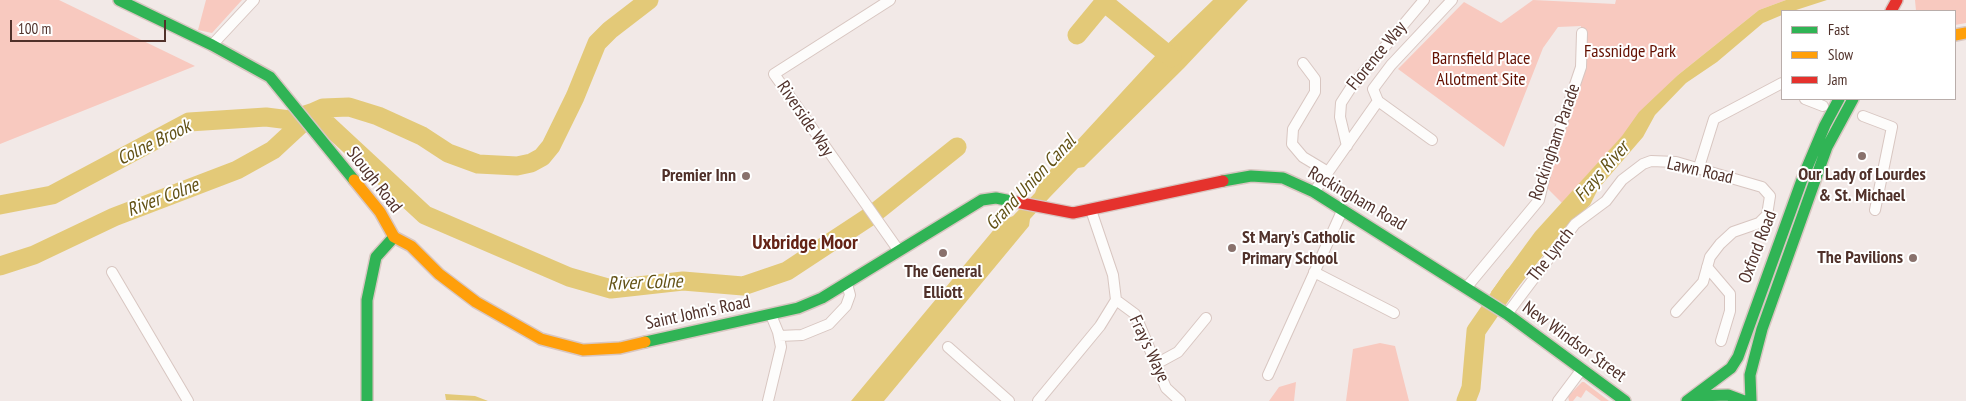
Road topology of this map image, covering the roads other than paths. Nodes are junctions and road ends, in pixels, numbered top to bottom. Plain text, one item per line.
1 (119, 0) edge
2 (254, 0) edge
3 (890, 0) edge
4 (1424, 0) edge
5 (1452, 0) edge
6 (1582, 33) dead end
7 (212, 45) junction
8 (1303, 63) dead end
9 (1780, 87) edge
10 (1808, 100) edge
11 (1838, 100) edge
12 (1852, 100) edge
13 (1378, 101) junction
14 (1823, 106) dead end
15 (1863, 116) dead end
16 (1432, 140) dead end
17 (1347, 146) junction
18 (1699, 167) junction
19 (1328, 172) junction
20 (1622, 180) joint
21 (1314, 192) junction
22 (1012, 200) joint
23 (1092, 210) junction
24 (1875, 210) dead end
25 (1342, 211) junction
26 (394, 237) junction
27 (899, 250) junction
28 (1707, 267) junction
29 (112, 272) dead end
30 (1314, 272) junction
31 (847, 284) junction
32 (1466, 288) junction
33 (1478, 296) joint
34 (1116, 300) junction
35 (1505, 312) junction
36 (1676, 312) dead end
37 (1394, 313) dead end
38 (771, 316) junction
39 (1206, 318) dead end
40 (779, 336) junction
41 (1720, 341) dead end
42 (948, 347) dead end
43 (1156, 364) junction
44 (1582, 369) junction
45 (1268, 375) dead end
46 (1692, 398) edge
47 (188, 401) edge
48 (367, 401) edge
49 (768, 401) edge
50 (1009, 401) edge
51 (1038, 401) edge
52 (1180, 401) edge
53 (1558, 401) edge
54 (1625, 401) edge
55 (1744, 401) edge
56 (1751, 401) edge

1 - 7 main road, Slough Road
2 - 7 street
3 - 27 street, Riverside Way
4 - 17 street, Florence Way
5 - 13 street
6 - 32 street, Rockingham Parade
7 - 26 main road, Slough Road
8 - 19 street
9 - 18 street
10 - 14 street
11 - 46 main road, Oxford Road
12 - 56 main road, Oxford Road
13 - 16 street
13 - 17 street
15 - 24 street
17 - 19 street
18 - 20 street, Lawn Road
18 - 28 street, Lawn Road
19 - 21 street
20 - 35 street, The Lynch
21 - 23 main road, Rockingham Road
21 - 25 main road, Rockingham Road
22 - 23 main road, Rockingham Road
22 - 27 main road, Saint John's Road
23 - 34 street
25 - 30 street
25 - 32 main road, Rockingham Road
26 - 38 main road, Saint John's Road
26 - 48 main road
27 - 31 main road, Saint John's Road
28 - 36 street
28 - 41 street
29 - 47 street
30 - 37 street
30 - 45 street
31 - 38 main road, Saint John's Road
31 - 40 street
32 - 33 main road, Rockingham Road
33 - 35 main road, New Windsor Street
34 - 43 street, Fray's Waye
34 - 51 street
35 - 44 main road, New Windsor Street
38 - 40 street
39 - 43 street
40 - 49 street
42 - 50 street
43 - 52 street, Fray's Waye
44 - 53 street
44 - 54 main road, New Windsor Street
46 - 55 main road

